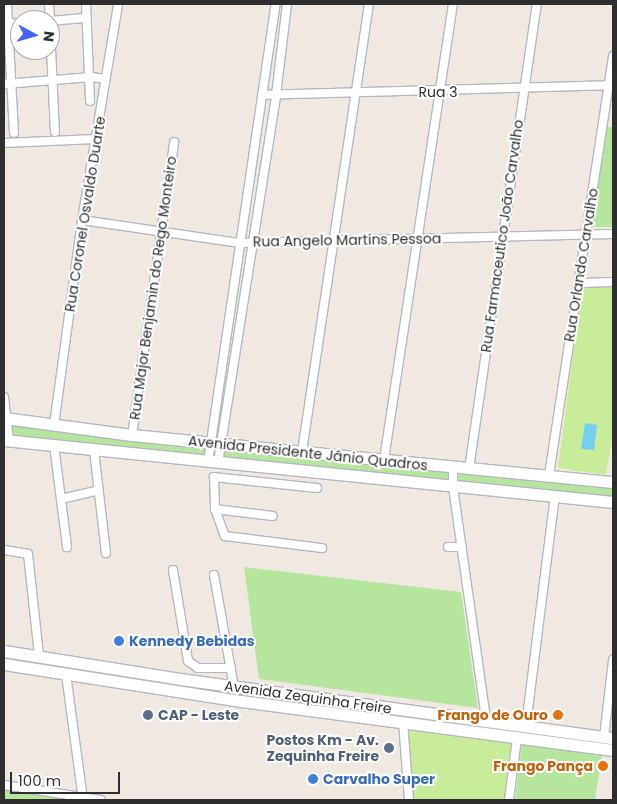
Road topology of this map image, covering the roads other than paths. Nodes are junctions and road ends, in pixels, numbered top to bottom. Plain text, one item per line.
1 (7, 4) edge
2 (86, 4) edge
3 (118, 4) edge
4 (276, 4) edge
5 (287, 4) edge
6 (369, 4) edge
7 (452, 4) edge
8 (537, 4) edge
9 (87, 18) junction
10 (60, 19) edge
11 (6, 24) edge
12 (613, 56) edge
13 (51, 60) edge
14 (90, 77) junction
15 (105, 79) junction
16 (52, 80) junction
17 (8, 83) edge
18 (611, 85) edge
19 (524, 89) junction
20 (356, 91) junction
21 (439, 92) junction
22 (262, 95) junction
23 (276, 95) junction
24 (90, 101) dead end
25 (55, 132) dead end
26 (14, 133) dead end
27 (95, 139) junction
28 (174, 142) dead end
29 (4, 143) edge
30 (82, 220) junction
31 (161, 233) junction
32 (586, 234) junction
33 (613, 234) edge
34 (501, 237) junction
35 (418, 239) junction
36 (332, 242) junction
37 (240, 243) junction
38 (250, 243) junction
39 (613, 282) edge
40 (579, 283) junction
41 (4, 397) edge
42 (5, 419) edge
43 (54, 425) junction
44 (132, 435) junction
45 (6, 440) edge
46 (215, 443) junction
47 (54, 445) junction
48 (94, 450) junction
49 (302, 452) junction
50 (384, 460) junction
51 (213, 462) junction
52 (454, 467) junction
53 (469, 469) junction
54 (549, 475) junction
55 (214, 477) junction
56 (613, 482) edge
57 (453, 487) junction
58 (317, 488) dead end
59 (97, 491) junction
60 (555, 497) junction
61 (61, 499) junction
62 (613, 502) edge
63 (215, 508) junction
64 (273, 516) dead end
65 (449, 530) dead end
66 (459, 531) junction
67 (67, 547) dead end
68 (448, 547) dead end
69 (462, 547) junction
70 (322, 548) dead end
71 (4, 550) edge
72 (106, 553) dead end
73 (173, 570) dead end
74 (214, 575) dead end
75 (4, 651) edge
76 (38, 656) junction
77 (613, 660) edge
78 (4, 664) edge
79 (231, 668) junction
80 (66, 674) junction
81 (239, 687) junction
82 (260, 690) junction
83 (241, 701) junction
84 (259, 703) junction
85 (486, 720) junction
86 (403, 722) junction
87 (526, 725) junction
88 (517, 738) junction
89 (609, 738) edge
90 (613, 750) edge
91 (4, 785) edge
92 (83, 799) edge
93 (101, 800) edge
94 (409, 800) edge
95 (509, 800) edge

1 - 11 street
2 - 9 street
3 - 15 street, Rua Coronel Osvaldo Duarte
4 - 22 street
5 - 23 street
6 - 20 street
7 - 21 street
8 - 19 street, Rua Farmaceutico João Carvalho
9 - 10 street
9 - 14 street
11 - 17 street
12 - 18 street, Rua Orlando Carvalho
13 - 16 street
14 - 15 street
14 - 16 street
14 - 24 street
15 - 27 street, Rua Coronel Osvaldo Duarte
16 - 17 street
16 - 25 street
17 - 26 street
18 - 19 street, Rua 3
18 - 32 street, Rua Orlando Carvalho
19 - 21 street, Rua 3
19 - 34 street, Rua Farmaceutico João Carvalho
20 - 21 street, Rua 3
20 - 23 street, Rua 3
20 - 36 street
21 - 35 street
22 - 23 street, Rua 3
22 - 37 street
23 - 38 street
27 - 29 street
27 - 30 street, Rua Coronel Osvaldo Duarte
28 - 31 street, Rua Major Benjamin do Rego Monteiro
30 - 31 street, Rua Angelo Martins Pessoa
30 - 43 street, Rua Coronel Osvaldo Duarte
31 - 37 street, Rua Angelo Martins Pessoa
31 - 44 street, Rua Major Benjamin do Rego Monteiro
32 - 33 street, Rua Angelo Martins Pessoa
32 - 34 street, Rua Angelo Martins Pessoa
32 - 40 street, Rua Orlando Carvalho
34 - 35 street, Rua Angelo Martins Pessoa
34 - 53 street, Rua Farmaceutico João Carvalho
35 - 36 street, Rua Angelo Martins Pessoa
35 - 50 street
36 - 38 street, Rua Angelo Martins Pessoa
36 - 49 street
37 - 38 street, Rua Angelo Martins Pessoa
37 - 46 street
38 - 46 street
39 - 40 street
40 - 54 street, Rua Orlando Carvalho
41 - 42 street
42 - 43 main road, Avenida Presidente Jânio Quadros
42 - 45 street
43 - 44 main road, Avenida Presidente Jânio Quadros
44 - 46 main road, Avenida Presidente Jânio Quadros
45 - 47 main road, Avenida Presidente Jânio Quadros
46 - 49 main road, Avenida Presidente Jânio Quadros
46 - 51 street
47 - 48 main road, Avenida Presidente Jânio Quadros
47 - 61 street
48 - 51 main road, Avenida Presidente Jânio Quadros
48 - 59 street
49 - 50 main road, Avenida Presidente Jânio Quadros
50 - 52 main road, Avenida Presidente Jânio Quadros
51 - 55 street
51 - 57 main road, Avenida Presidente Jânio Quadros
52 - 53 main road, Avenida Presidente Jânio Quadros
52 - 57 street
53 - 54 main road, Avenida Presidente Jânio Quadros
54 - 56 main road, Avenida Presidente Jânio Quadros
55 - 58 street
55 - 63 street
57 - 60 main road, Avenida Presidente Jânio Quadros
57 - 66 street
59 - 61 street
59 - 72 street
60 - 62 main road, Avenida Presidente Jânio Quadros
60 - 87 street
61 - 67 street
63 - 64 street
63 - 70 street
65 - 66 street
66 - 69 street
68 - 69 street
69 - 85 street
71 - 76 street
73 - 79 street
74 - 79 street
75 - 76 main road, Avenida Zequinha Freire
76 - 81 main road, Avenida Zequinha Freire
77 - 89 street
78 - 80 main road, Avenida Zequinha Freire
79 - 81 street
80 - 83 main road, Avenida Zequinha Freire
80 - 92 street
81 - 82 main road, Avenida Zequinha Freire
81 - 83 main road
82 - 84 main road
82 - 85 main road, Avenida Zequinha Freire
83 - 84 main road, Avenida Zequinha Freire
84 - 86 main road, Avenida Zequinha Freire
85 - 87 main road, Avenida Zequinha Freire
86 - 88 main road, Avenida Zequinha Freire
86 - 94 street
87 - 88 main road
87 - 89 main road, Avenida Zequinha Freire
88 - 90 main road, Avenida Zequinha Freire
88 - 95 street
91 - 92 street
92 - 93 street

